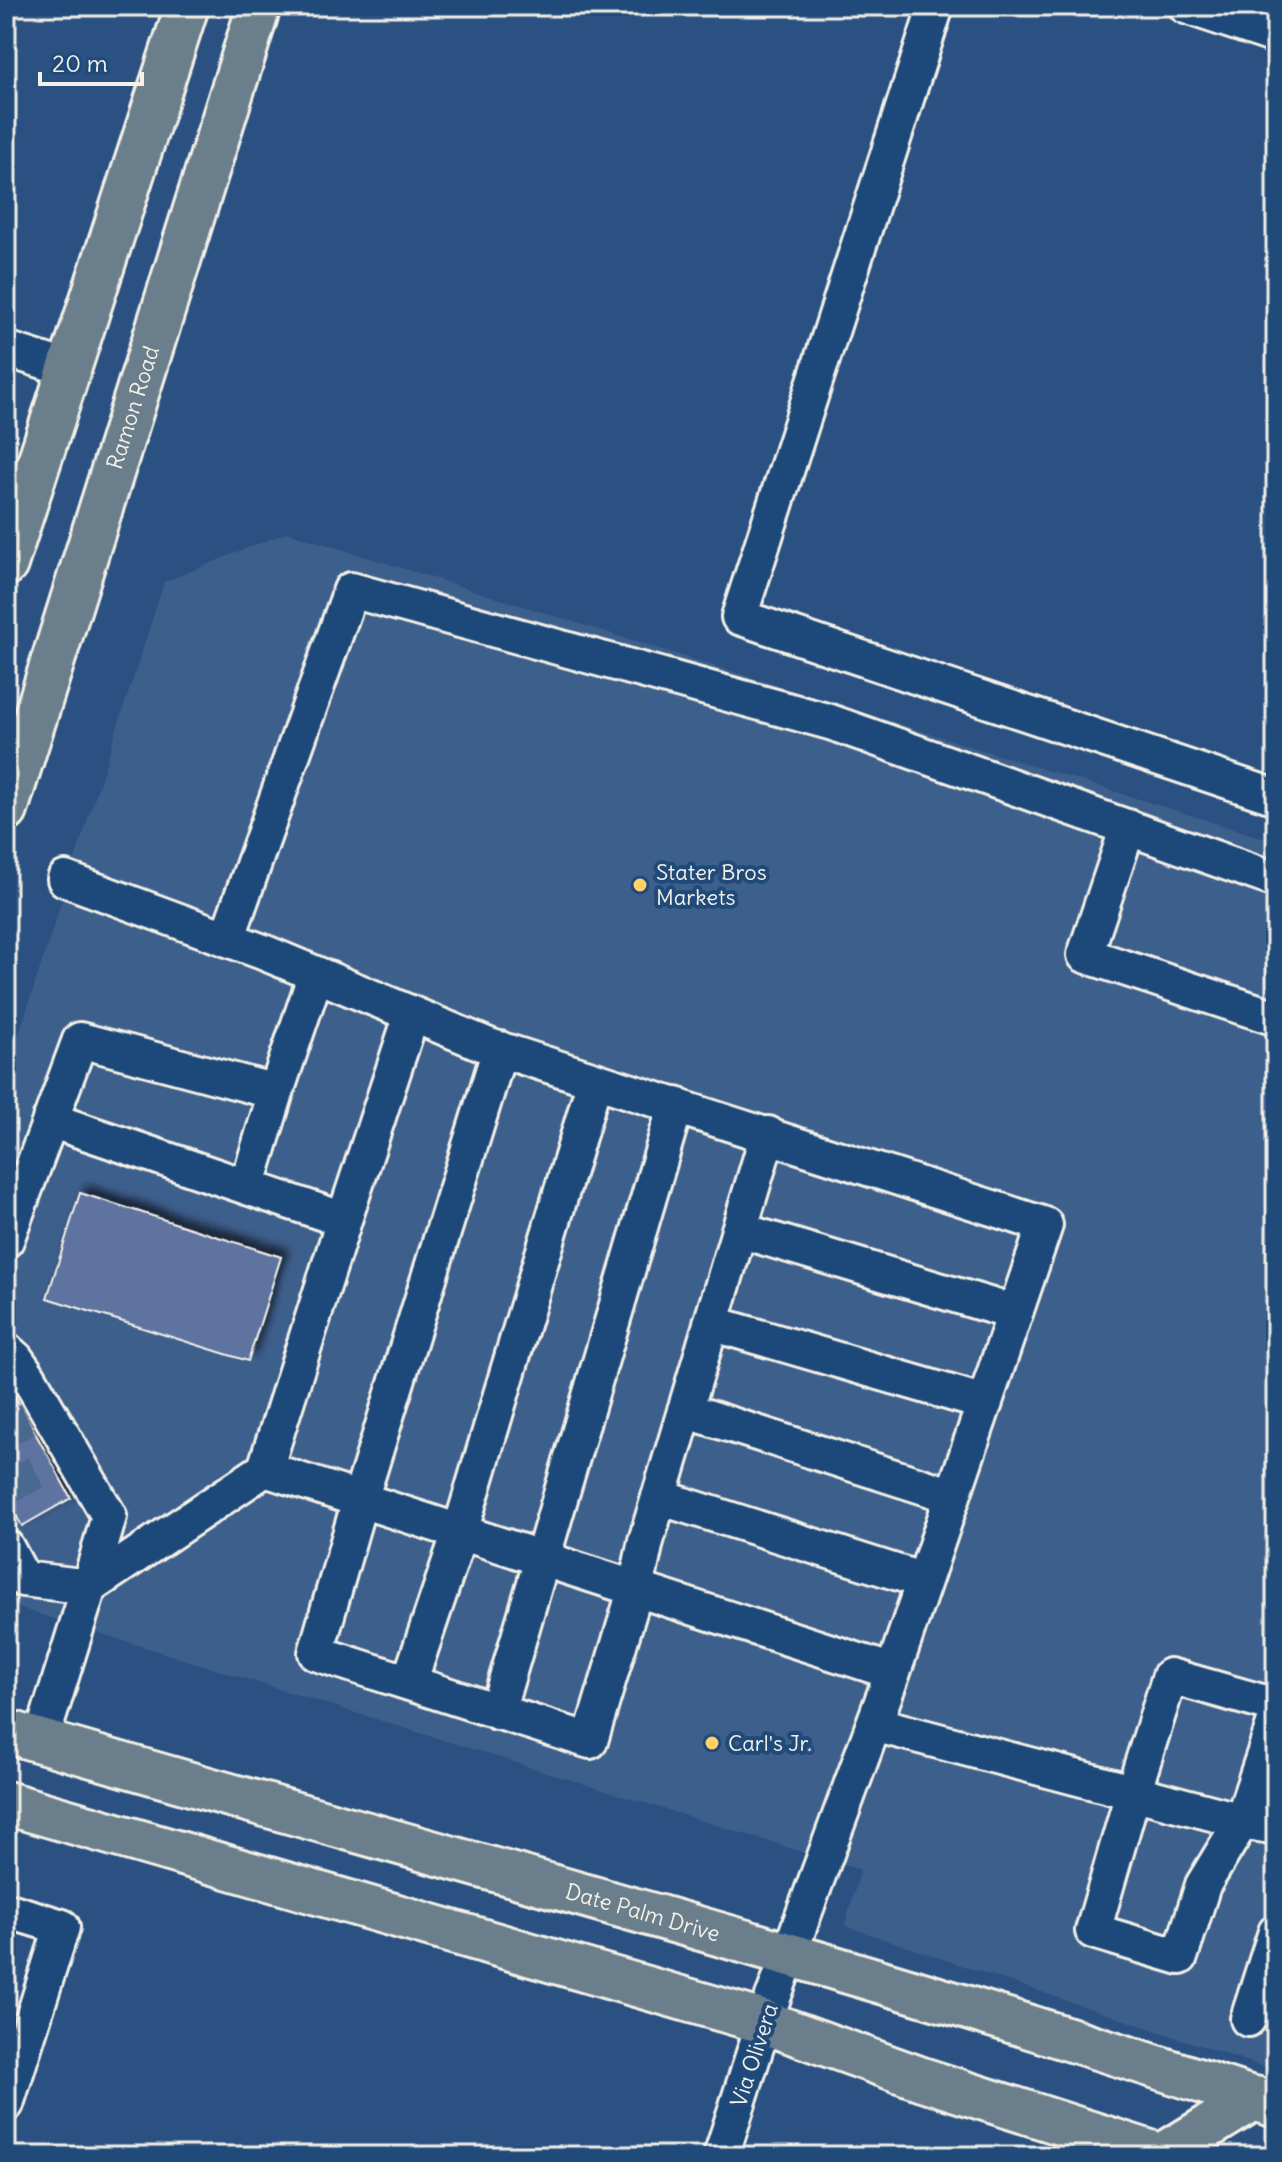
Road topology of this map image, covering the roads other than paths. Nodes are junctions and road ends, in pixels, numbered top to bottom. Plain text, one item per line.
1 (187, 6) edge
2 (259, 6) edge
3 (936, 6) edge
4 (1186, 6) edge
5 (1276, 36) edge
6 (6, 349) edge
7 (69, 369) junction
8 (6, 564) edge
9 (1276, 797) edge
10 (6, 810) edge
11 (1128, 827) junction
12 (65, 879) dead end
13 (1276, 880) edge
14 (227, 939) junction
15 (316, 974) junction
16 (412, 1014) junction
17 (1276, 1018) edge
18 (500, 1049) junction
19 (595, 1080) junction
20 (276, 1092) junction
21 (676, 1105) junction
22 (50, 1120) junction
23 (768, 1134) junction
24 (247, 1187) junction
25 (344, 1220) junction
26 (739, 1230) junction
27 (6, 1240) edge
28 (1015, 1313) junction
29 (711, 1323) junction
30 (6, 1350) edge
31 (985, 1403) junction
32 (685, 1410) junction
33 (265, 1469) junction
34 (953, 1496) junction
35 (659, 1497) junction
36 (360, 1500) junction
37 (460, 1532) junction
38 (6, 1547) edge
39 (543, 1559) junction
40 (924, 1581) junction
41 (89, 1587) junction
42 (636, 1588) junction
43 (893, 1672) junction
44 (409, 1683) junction
45 (1276, 1706) edge
46 (497, 1712) junction
47 (1276, 1719) edge
48 (874, 1724) junction
49 (24, 1736) edge
50 (1133, 1793) junction
51 (6, 1803) edge
52 (1242, 1821) junction
53 (1276, 1827) edge
54 (6, 1910) edge
55 (1276, 1932) edge
56 (789, 1955) junction
57 (1248, 2019) dead end
58 (764, 2022) junction
59 (1265, 2102) edge
60 (6, 2104) edge
61 (721, 2156) edge
62 (1162, 2156) edge

1 - 7 main road
2 - 10 main road, Ramon Road
3 - 9 street
4 - 5 street
6 - 7 street
7 - 8 main road
11 - 13 street
11 - 14 street
11 - 17 street
12 - 14 street
14 - 15 street
15 - 16 street
15 - 20 street
16 - 18 street
16 - 25 street
18 - 19 street
18 - 36 street
19 - 21 street
19 - 37 street
20 - 22 street
20 - 24 street
21 - 23 street
21 - 39 street
22 - 24 street
22 - 27 street
23 - 26 street
23 - 28 street, Via Olivera
24 - 25 street
25 - 33 street
26 - 28 street
26 - 29 street
28 - 31 street, Via Olivera
29 - 31 street
29 - 32 street
30 - 41 street
31 - 34 street, Via Olivera
32 - 34 street
32 - 35 street
33 - 36 street
33 - 41 street
34 - 40 street, Via Olivera
35 - 40 street
35 - 42 street
36 - 37 street
36 - 44 street
37 - 39 street
37 - 44 street
38 - 41 street
39 - 42 street
39 - 46 street
40 - 43 street, Via Olivera
41 - 49 street
42 - 43 street
42 - 46 street
43 - 48 street, Via Olivera
44 - 46 street
45 - 50 street
47 - 52 street
48 - 50 street
48 - 56 street, Via Olivera
49 - 56 main road, Date Palm Drive
50 - 52 street
50 - 52 street
51 - 58 main road
52 - 53 street
54 - 60 street
55 - 57 street
56 - 58 street, Via Olivera
56 - 59 main road, Date Palm Drive
58 - 61 street, Via Olivera
58 - 62 main road
59 - 62 main road

